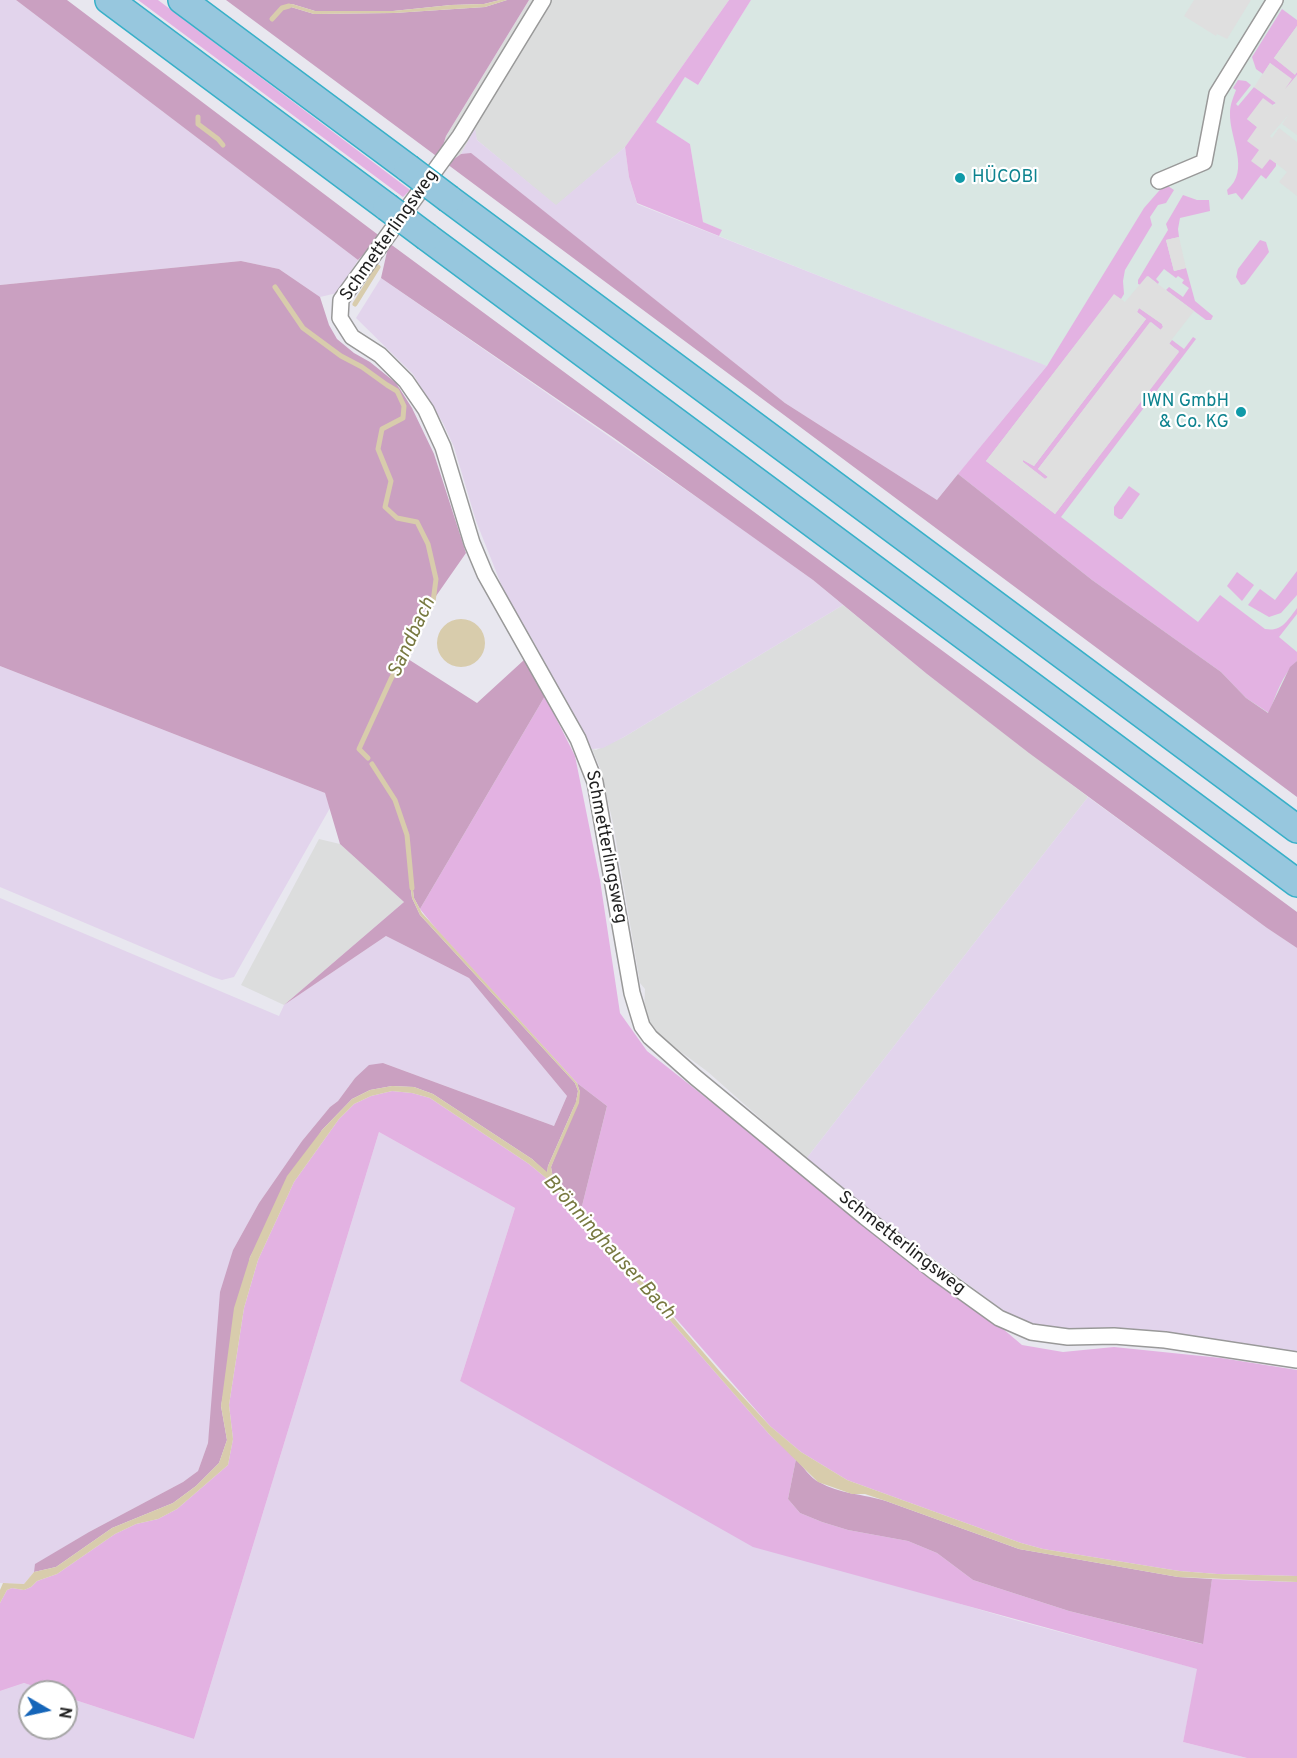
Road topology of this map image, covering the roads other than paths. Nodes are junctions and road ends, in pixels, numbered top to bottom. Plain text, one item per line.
1 (109, 0) edge
2 (182, 0) edge
3 (543, 0) edge
4 (1275, 0) edge
5 (1158, 181) dead end
6 (1297, 829) edge
7 (1297, 883) edge
8 (1297, 1360) edge

1 - 7 highway, bridge
2 - 6 highway, bridge
3 - 8 street, Schmetterlingsweg
4 - 5 street

